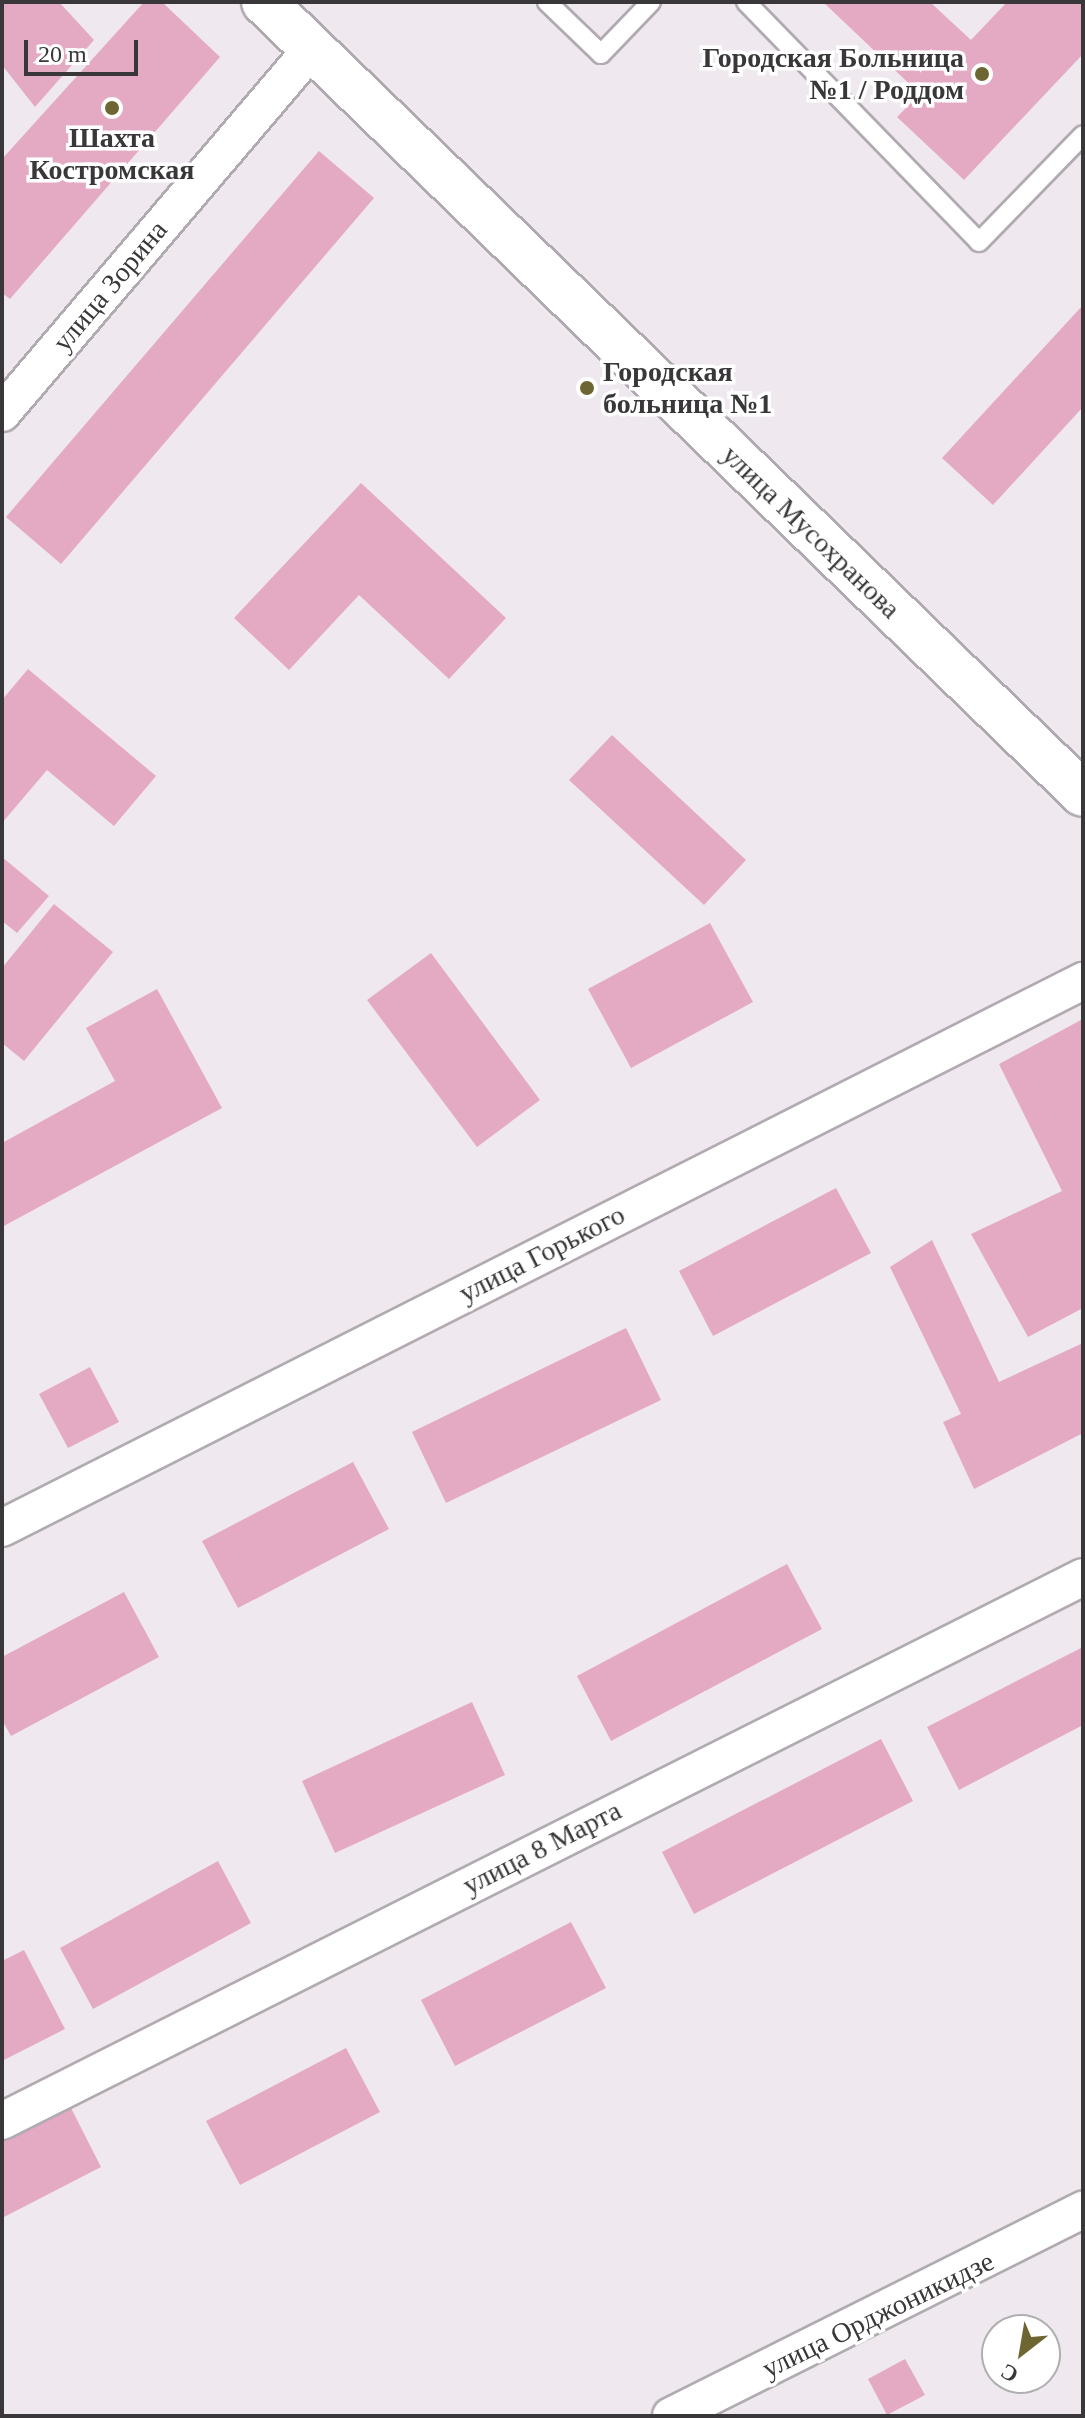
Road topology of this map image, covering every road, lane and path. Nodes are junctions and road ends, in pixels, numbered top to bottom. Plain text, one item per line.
1 (264, 2) edge
2 (547, 2) edge
3 (651, 2) edge
4 (746, 2) edge
5 (312, 49) junction
6 (1083, 135) edge
7 (2, 413) edge
8 (1083, 794) edge
9 (1083, 981) edge
10 (2, 1528) edge
11 (1083, 1577) edge
12 (2, 2121) edge
13 (1083, 2210) edge
14 (671, 2416) edge

1 - 5 main road, улица Мусохранова
2 - 3 lane
4 - 6 lane
5 - 7 street, улица Зорина
5 - 8 main road, улица Мусохранова
9 - 10 street, улица Горького
11 - 12 street, улица 8 Марта
13 - 14 street, улица Орджоникидзе

